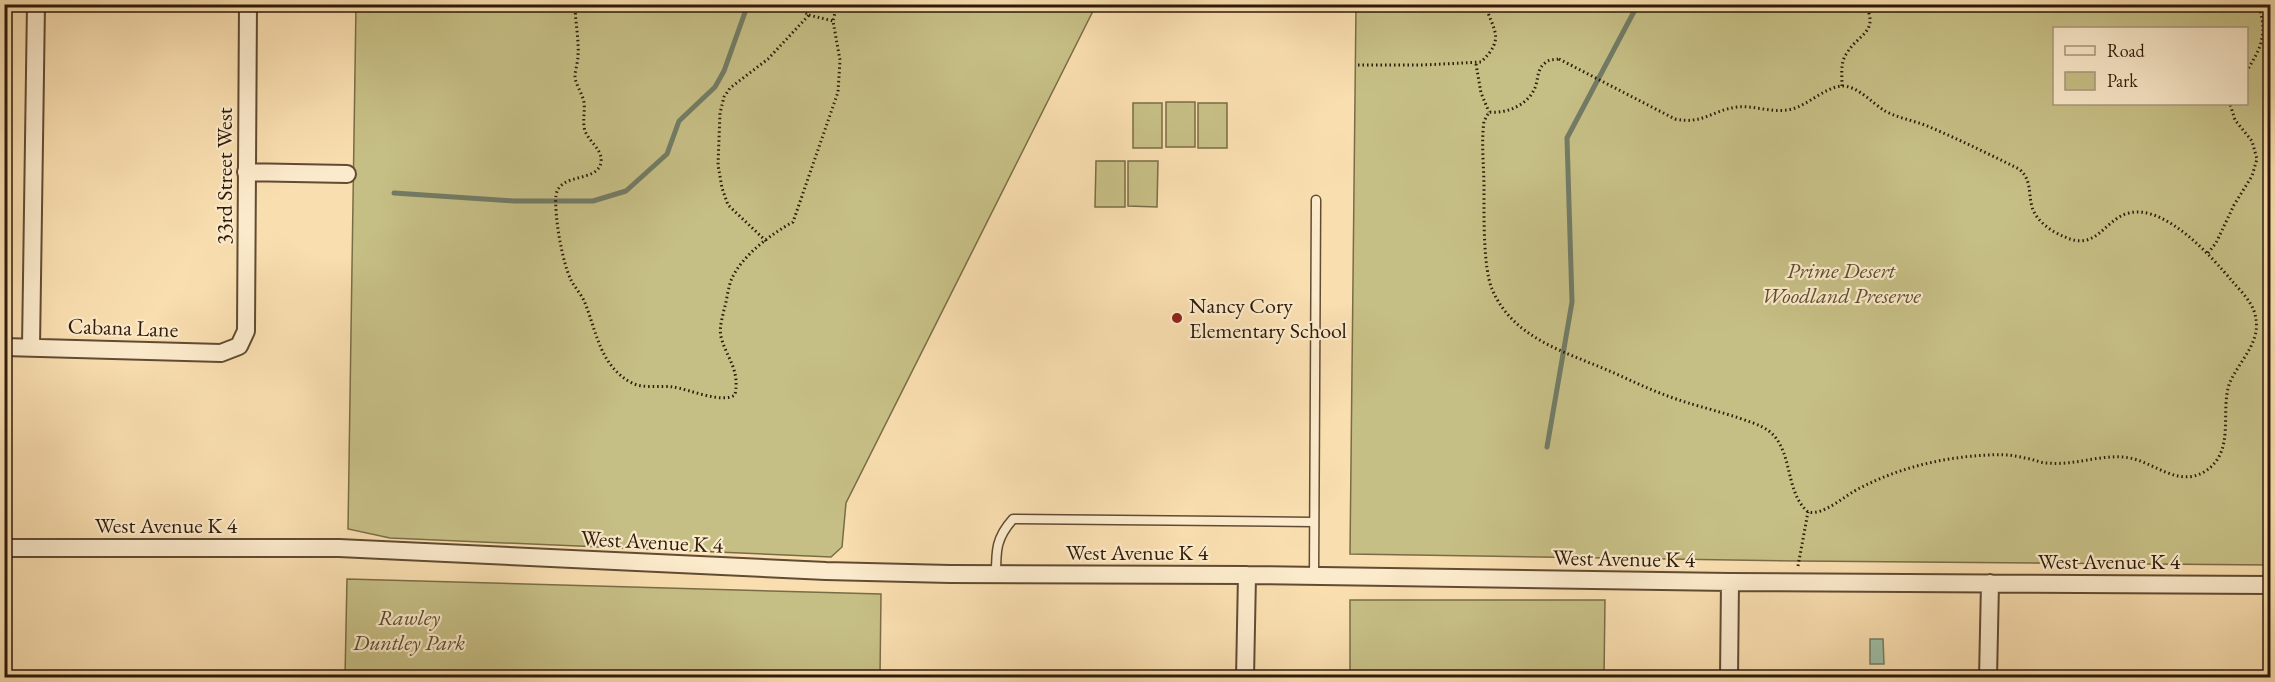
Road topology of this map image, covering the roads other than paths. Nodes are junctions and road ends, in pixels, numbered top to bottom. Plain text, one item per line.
1 (36, 4) edge
2 (248, 4) edge
3 (246, 172) junction
4 (346, 174) dead end
5 (1316, 200) dead end
6 (239, 346) joint
7 (4, 347) edge
8 (31, 347) junction
9 (1313, 522) junction
10 (4, 548) edge
11 (996, 574) junction
12 (1247, 575) junction
13 (1314, 576) junction
14 (1730, 582) junction
15 (1990, 583) junction
16 (2271, 585) edge
17 (1245, 678) edge
18 (1729, 678) edge
19 (1988, 678) edge

1 - 8 street
2 - 3 street, 33rd Street West
3 - 4 street
3 - 6 street, 33rd Street West
5 - 9 lane
6 - 8 street, Cabana Lane
7 - 8 street, Cabana Lane
9 - 11 lane
9 - 13 lane
10 - 11 street, West Avenue K 4
11 - 12 street, West Avenue K 4
12 - 13 street, West Avenue K 4
12 - 17 street
13 - 14 street, West Avenue K 4
14 - 15 street, West Avenue K 4
14 - 18 street
15 - 16 street, West Avenue K 4
15 - 19 street

